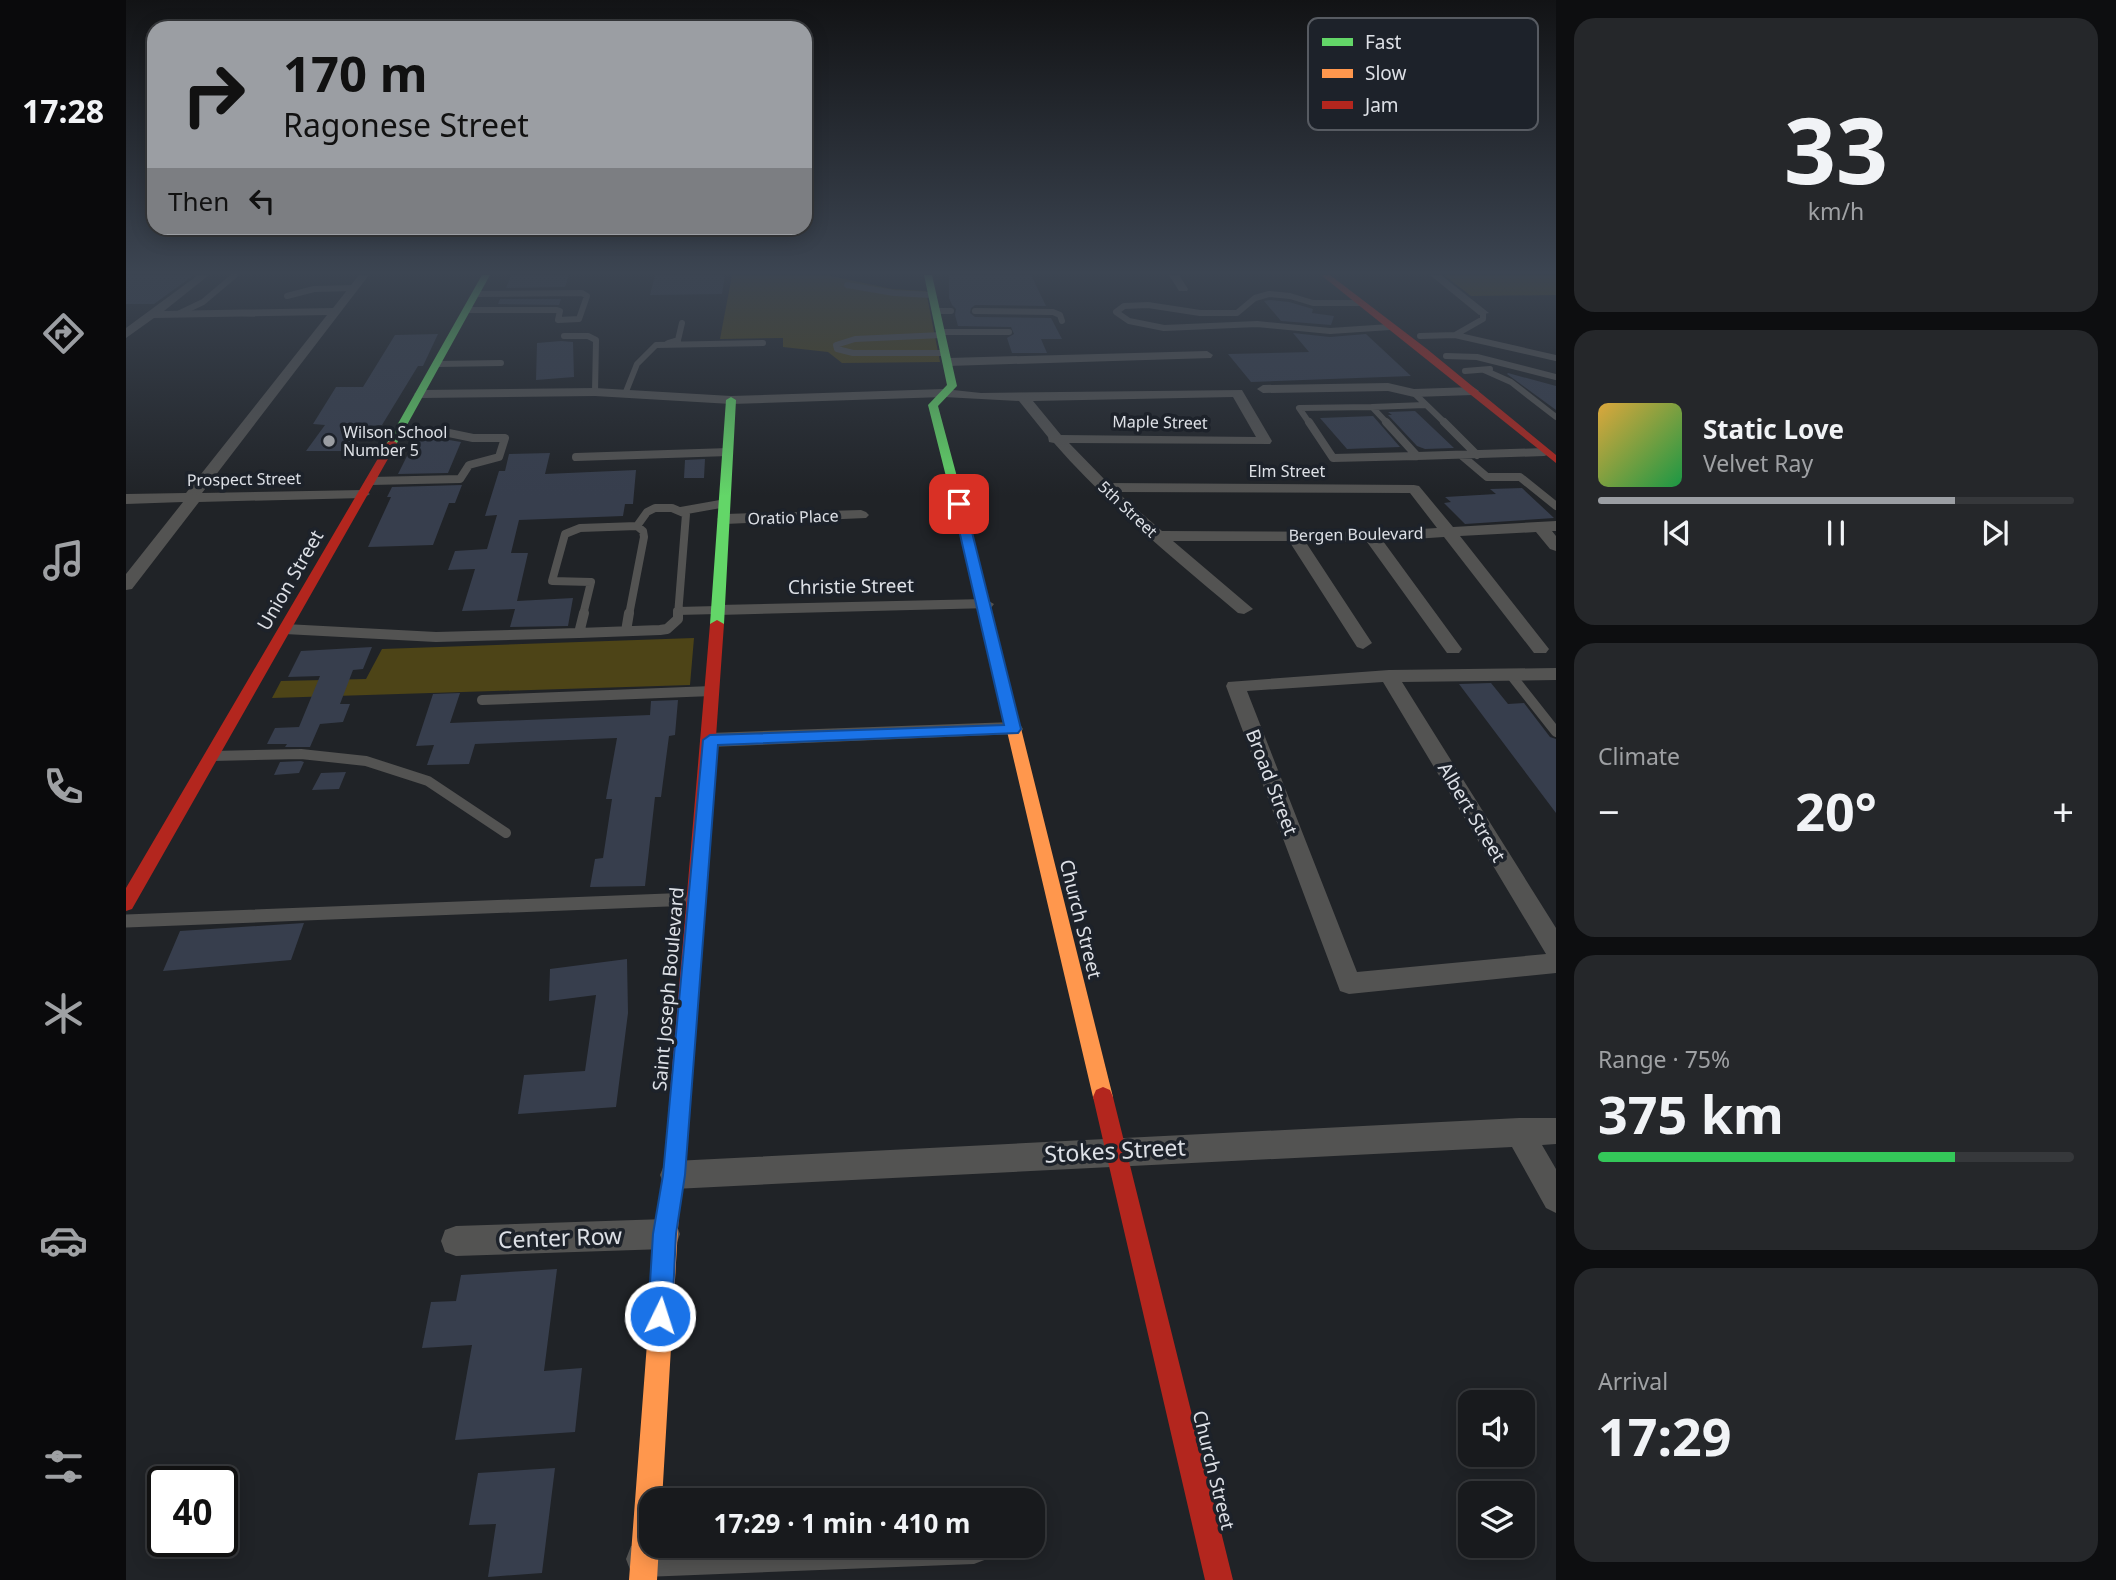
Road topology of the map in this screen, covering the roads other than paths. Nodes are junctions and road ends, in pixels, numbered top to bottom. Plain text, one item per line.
1 (308, 349) edge
2 (446, 349) edge
3 (596, 349) edge
4 (651, 349) edge
5 (837, 349) edge
6 (945, 349) edge
7 (1420, 349) edge
8 (1437, 349) edge
9 (1515, 349) edge
10 (1207, 355) dead end
11 (1446, 356) junction
12 (947, 357) junction
13 (1556, 358) edge
14 (501, 363) dead end
15 (437, 364) junction
16 (1511, 366) junction
17 (1500, 368) junction
18 (1484, 370) junction
19 (1465, 371) junction
20 (1556, 377) edge
21 (1511, 382) junction
22 (1263, 389) dead end
23 (1473, 391) junction
24 (594, 392) junction
25 (944, 393) junction
26 (1414, 393) junction
27 (420, 394) junction
28 (625, 394) junction
29 (1023, 397) junction
30 (731, 400) junction
31 (1425, 405) junction
32 (1372, 407) junction
33 (1556, 416) edge
34 (397, 434) junction
35 (1054, 439) junction
36 (729, 452) junction
37 (1553, 452) edge
38 (1461, 455) junction
39 (1477, 455) junction
40 (576, 457) dead end
41 (1418, 457) junction
42 (1104, 487) junction
43 (367, 488) junction
44 (192, 498) junction
45 (126, 499) edge
46 (1556, 506) edge
47 (681, 510) junction
48 (726, 511) junction
49 (861, 515) dead end
50 (637, 526) junction
51 (1548, 526) edge
52 (1448, 532) junction
53 (1157, 536) junction
54 (1293, 536) junction
55 (1372, 537) junction
56 (1556, 546) edge
57 (126, 585) edge
58 (985, 604) junction
59 (1244, 609) dead end
60 (718, 610) junction
61 (677, 611) junction
62 (285, 629) junction
63 (626, 631) junction
64 (579, 633) junction
65 (1363, 643) dead end
66 (1453, 649) dead end
67 (1540, 649) dead end
68 (1556, 674) edge
69 (1511, 675) junction
70 (1389, 676) junction
71 (712, 691) junction
72 (482, 700) dead end
73 (1013, 729) junction
74 (1556, 732) edge
75 (710, 740) junction
76 (212, 756) junction
77 (506, 833) dead end
78 (696, 899) junction
79 (126, 904) edge
80 (126, 921) edge
81 (1556, 949) edge
82 (1556, 963) edge
83 (1519, 1131) junction
84 (1556, 1131) edge
85 (1115, 1151) junction
86 (674, 1175) junction
87 (1556, 1198) edge
88 (665, 1234) junction
89 (456, 1241) dead end
90 (809, 1558) edge
91 (644, 1570) edge
92 (1219, 1580) edge

1 - 44 street
2 - 15 main road, Union Street
3 - 24 lane
4 - 28 lane
5 - 12 lane
6 - 12 main road, Church Street
7 - 23 main road
8 - 11 main road
9 - 13 lane
10 - 12 street
11 - 16 lane
11 - 19 main road
12 - 25 main road, Church Street
14 - 15 lane
15 - 27 main road, Union Street
16 - 17 lane
16 - 20 lane
17 - 18 lane
17 - 21 lane
18 - 19 lane
18 - 21 lane
19 - 37 main road
21 - 33 lane
22 - 26 street
23 - 26 street
23 - 37 main road
24 - 27 street
24 - 28 street
25 - 29 street
25 - 30 street
25 - 58 main road, Church Street
26 - 31 lane
27 - 34 main road, Union Street
28 - 30 street
29 - 35 street, 5th Street
29 - 35 street, Maple Street
30 - 36 main road, Saint Joseph Boulevard
31 - 32 lane
31 - 39 lane
32 - 41 lane
32 - 41 lane
34 - 43 main road, Union Street
34 - 43 lane
35 - 42 street, 5th Street
36 - 40 lane
36 - 48 main road, Saint Joseph Boulevard
37 - 39 lane
38 - 39 lane
38 - 41 lane
38 - 46 lane
42 - 52 street, Elm Street
42 - 53 street, 5th Street
43 - 44 street, Prospect Street
43 - 62 main road, Union Street
44 - 45 street, Prospect Street
44 - 57 street
47 - 48 lane
47 - 50 lane
47 - 61 lane
48 - 49 street, Oratio Place
48 - 60 main road, Saint Joseph Boulevard
50 - 63 lane
50 - 64 lane
51 - 52 street, Bergen Boulevard
51 - 56 street
52 - 55 street, Bergen Boulevard
52 - 67 street
53 - 54 street, Bergen Boulevard
53 - 59 street, 5th Street
54 - 55 street, Bergen Boulevard
54 - 65 street
55 - 66 street
58 - 60 street, Christie Street
58 - 73 main road, Church Street
60 - 61 lane
60 - 71 main road, Saint Joseph Boulevard
61 - 63 lane
62 - 64 lane
62 - 76 main road, Union Street
63 - 64 lane
68 - 69 street, Broad Street
69 - 70 street, Broad Street
69 - 74 lane
70 - 81 street, Albert Street
70 - 82 street, Broad Street
71 - 72 lane
71 - 75 main road, Saint Joseph Boulevard
73 - 75 street
73 - 85 main road, Church Street
75 - 78 main road, Saint Joseph Boulevard
76 - 77 lane
76 - 79 main road, Union Street
78 - 80 lane
78 - 86 main road, Saint Joseph Boulevard
83 - 84 street, Stokes Street
83 - 85 street, Stokes Street
83 - 87 street
85 - 86 street, Stokes Street
85 - 92 main road, Church Street
86 - 88 main road, Saint Joseph Boulevard
88 - 89 street, Center Row
88 - 91 main road, Saint Joseph Boulevard
90 - 91 street

